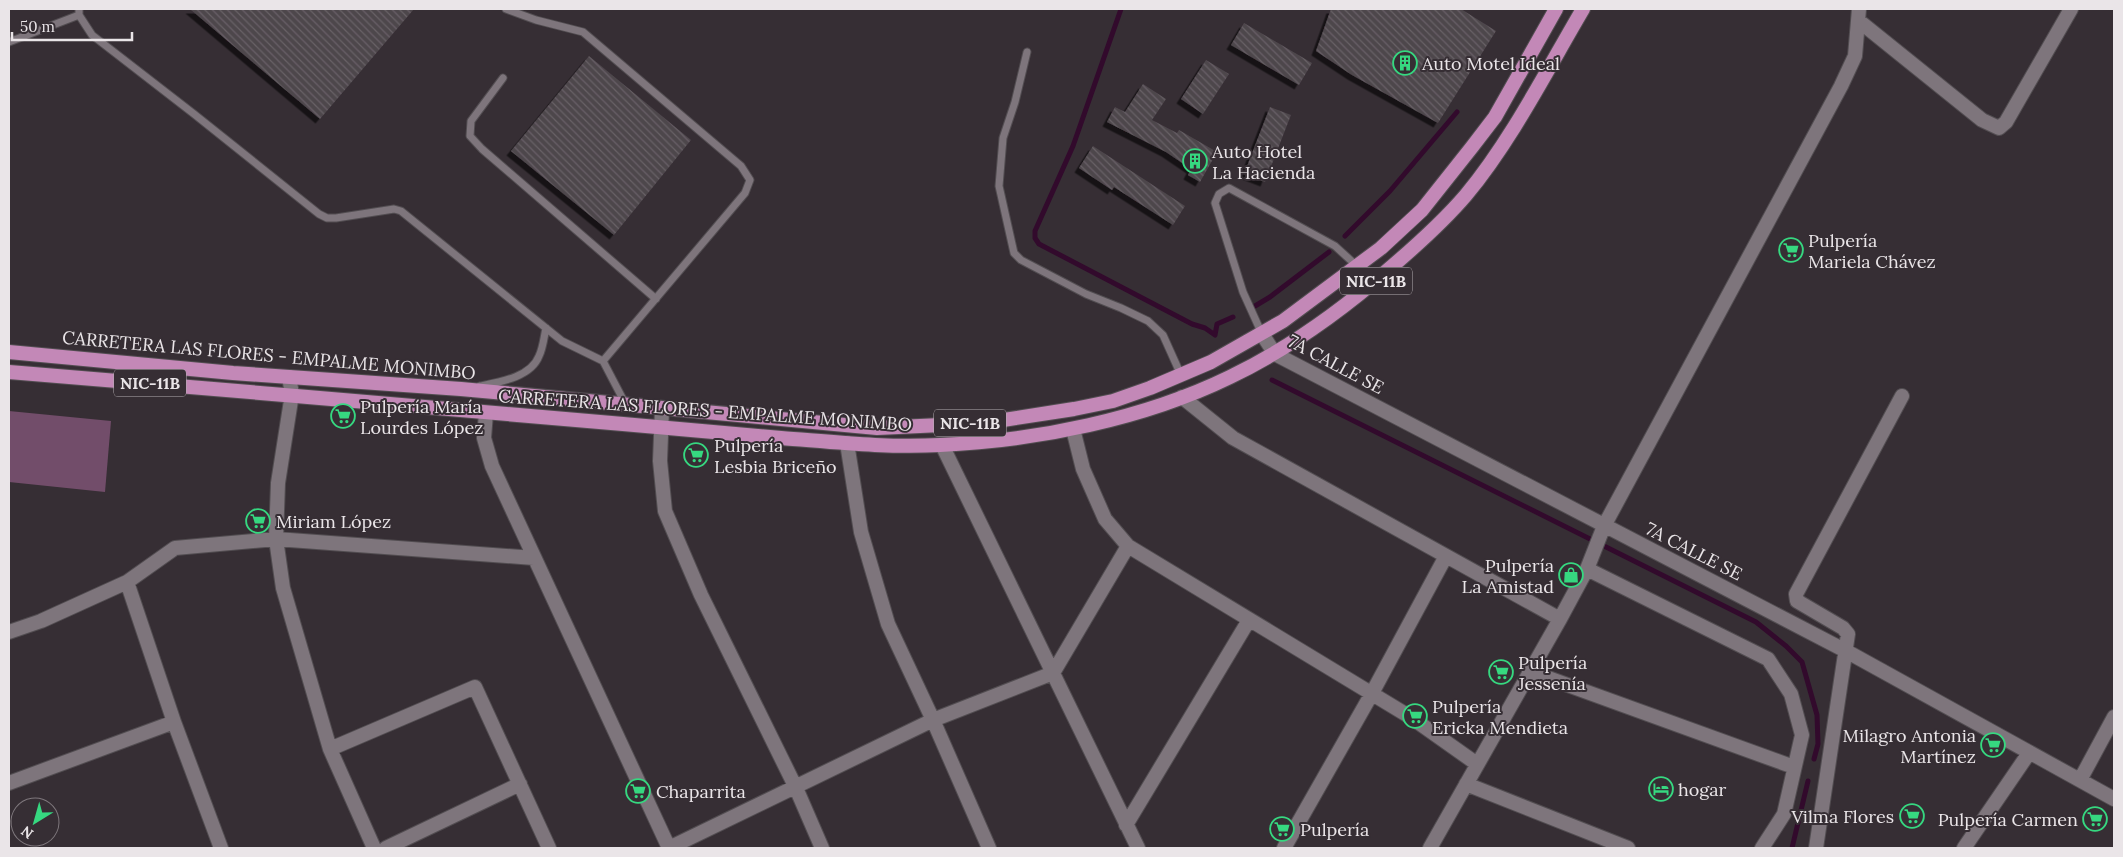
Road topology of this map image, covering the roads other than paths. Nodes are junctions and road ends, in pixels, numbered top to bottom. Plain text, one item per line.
1 (506, 9) edge
2 (1556, 9) edge
3 (1583, 9) edge
4 (2066, 11) edge
5 (79, 12) edge
6 (1859, 15) edge
7 (9, 42) edge
8 (1027, 52) dead end
9 (503, 78) dead end
10 (1358, 267) junction
11 (656, 299) junction
12 (546, 328) junction
13 (1262, 334) junction
14 (9, 352) edge
15 (1275, 354) junction
16 (603, 361) junction
17 (9, 372) edge
18 (1181, 375) junction
19 (289, 376) junction
20 (461, 389) junction
21 (292, 394) junction
22 (1902, 396) dead end
23 (1182, 397) junction
24 (626, 406) junction
25 (662, 409) junction
26 (486, 413) junction
27 (660, 427) junction
28 (1073, 429) junction
29 (847, 443) junction
30 (942, 445) junction
31 (1603, 529) junction
32 (276, 539) junction
33 (1128, 546) junction
34 (1446, 556) junction
35 (534, 558) junction
36 (1587, 569) junction
37 (126, 582) junction
38 (1560, 619) junction
39 (1249, 620) junction
40 (9, 632) edge
41 (1846, 651) junction
42 (1529, 671) junction
43 (1053, 673) junction
44 (1371, 695) junction
45 (2114, 717) edge
46 (933, 720) junction
47 (174, 722) junction
48 (330, 749) junction
49 (2029, 753) junction
50 (1476, 764) junction
51 (1794, 767) junction
52 (2080, 780) junction
53 (9, 784) edge
54 (520, 784) junction
55 (1466, 784) junction
56 (796, 788) junction
57 (2114, 800) edge
58 (1126, 825) junction
59 (222, 848) edge
60 (374, 848) edge
61 (386, 848) edge
62 (549, 848) edge
63 (669, 848) edge
64 (822, 848) edge
65 (989, 848) edge
66 (1138, 848) edge
67 (1284, 848) edge
68 (1430, 848) edge
69 (1628, 848) edge
70 (1762, 848) edge
71 (1816, 848) edge
72 (1964, 848) edge

1 - 11 lane
2 - 10 highway, CARRETERA LAS FLORES - EMPALME MONIMBO / NIC-11B
3 - 15 highway, CARRETERA LAS FLORES - EMPALME MONIMBO / NIC-11B
4 - 6 street
5 - 7 lane
5 - 12 lane
6 - 31 street
8 - 18 lane
9 - 11 lane
10 - 13 highway, CARRETERA LAS FLORES - EMPALME MONIMBO / NIC-11B
10 - 13 lane
11 - 16 lane
12 - 16 lane
12 - 20 lane
13 - 15 street, 7A CALLE SE
13 - 18 highway, CARRETERA LAS FLORES - EMPALME MONIMBO / NIC-11B
14 - 19 highway, CARRETERA LAS FLORES - EMPALME MONIMBO / NIC-11B
15 - 23 highway, CARRETERA LAS FLORES - EMPALME MONIMBO / NIC-11B
15 - 31 street, 7A CALLE SE
16 - 24 lane
17 - 21 highway, CARRETERA LAS FLORES - EMPALME MONIMBO / NIC-11B
18 - 25 highway, CARRETERA LAS FLORES - EMPALME MONIMBO / NIC-11B
19 - 20 highway, CARRETERA LAS FLORES - EMPALME MONIMBO / NIC-11B
19 - 21 street
20 - 24 highway, CARRETERA LAS FLORES - EMPALME MONIMBO / NIC-11B
21 - 26 highway, CARRETERA LAS FLORES - EMPALME MONIMBO / NIC-11B
21 - 32 street
22 - 41 street
23 - 28 highway, CARRETERA LAS FLORES - EMPALME MONIMBO / NIC-11B
23 - 34 street
24 - 25 highway, CARRETERA LAS FLORES - EMPALME MONIMBO / NIC-11B
25 - 27 street
26 - 27 highway, CARRETERA LAS FLORES - EMPALME MONIMBO / NIC-11B
26 - 35 street
27 - 29 highway, CARRETERA LAS FLORES - EMPALME MONIMBO / NIC-11B
27 - 56 street
28 - 30 highway, CARRETERA LAS FLORES - EMPALME MONIMBO / NIC-11B
28 - 33 street
29 - 30 highway, CARRETERA LAS FLORES - EMPALME MONIMBO / NIC-11B
29 - 46 street
30 - 43 street
31 - 36 street
31 - 41 street, 7A CALLE SE
32 - 35 street
32 - 37 street
32 - 48 street
33 - 39 street
33 - 43 street
34 - 38 street
34 - 44 street
35 - 63 street
36 - 38 street
36 - 51 street
37 - 40 street
37 - 47 street
38 - 42 street
39 - 44 street
39 - 58 street
41 - 49 street, 7A CALLE SE
41 - 71 street
42 - 50 street
42 - 51 street
43 - 46 street
43 - 58 street
44 - 50 street
44 - 67 street
45 - 52 street
46 - 56 street
46 - 65 street
47 - 53 street
47 - 59 street
48 - 54 street
48 - 60 street
49 - 52 street, 7A CALLE SE
49 - 72 street
50 - 55 street
51 - 70 street
52 - 57 street, 7A CALLE SE
54 - 61 street
54 - 62 street
55 - 68 street
55 - 69 street
56 - 63 street
56 - 64 street
58 - 66 street

